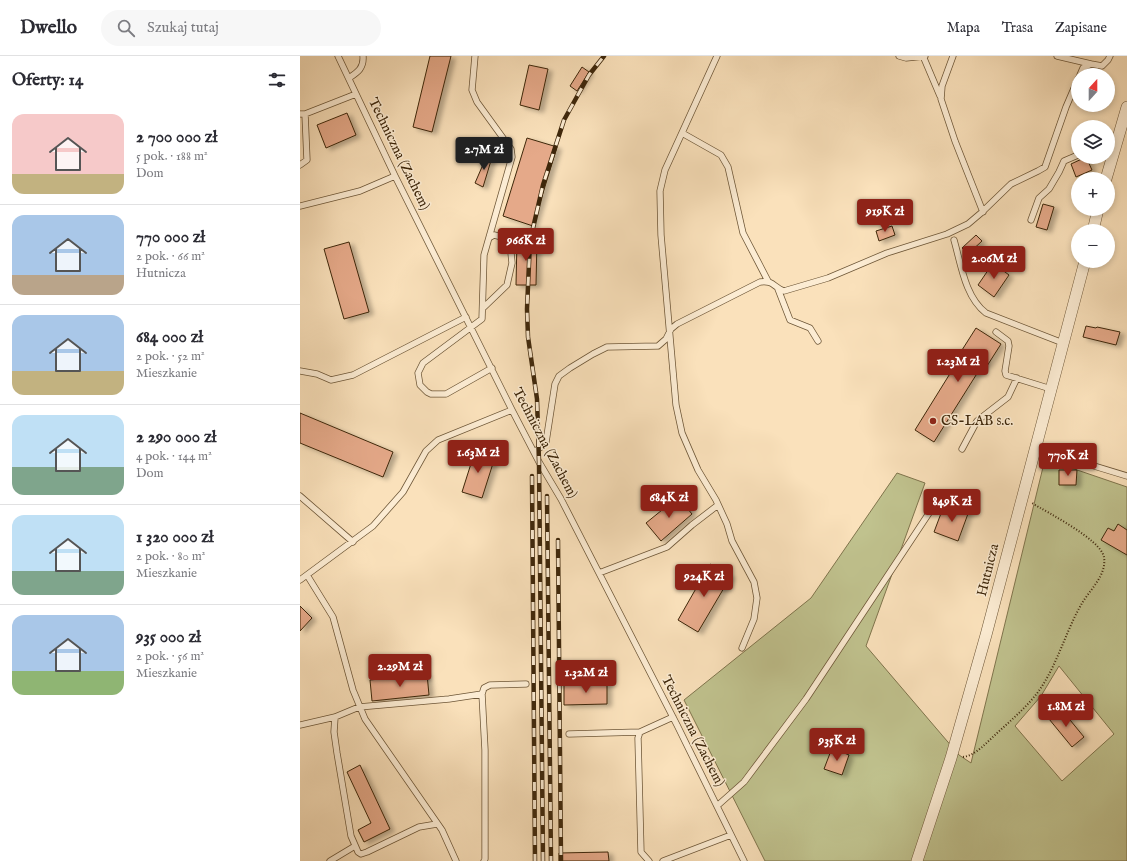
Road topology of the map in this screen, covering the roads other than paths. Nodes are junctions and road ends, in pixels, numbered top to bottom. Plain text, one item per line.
1 (338, 56) edge
2 (364, 56) edge
3 (475, 56) edge
4 (718, 56) edge
5 (899, 56) edge
6 (924, 56) edge
7 (953, 56) edge
8 (1058, 56) edge
9 (1110, 56) edge
10 (1091, 64) junction
11 (1082, 68) edge
12 (349, 78) junction
13 (356, 94) junction
14 (1071, 95) edge
15 (941, 99) junction
16 (1127, 107) edge
17 (303, 114) edge
18 (682, 133) junction
19 (1115, 137) edge
20 (1071, 158) edge
21 (300, 165) edge
22 (395, 176) junction
23 (300, 206) edge
24 (983, 212) junction
25 (1031, 220) dead end
26 (489, 238) junction
27 (954, 240) dead end
28 (1083, 268) edge
29 (768, 281) junction
30 (778, 289) junction
31 (482, 308) junction
32 (466, 317) junction
33 (471, 327) junction
34 (670, 332) junction
35 (996, 332) dead end
36 (818, 341) dead end
37 (1063, 344) junction
38 (492, 368) junction
39 (300, 371) edge
40 (1017, 378) junction
41 (1051, 388) junction
42 (512, 410) junction
43 (1035, 448) junction
44 (962, 449) dead end
45 (534, 452) junction
46 (1127, 476) edge
47 (300, 496) edge
48 (937, 501) dead end
49 (718, 505) junction
50 (353, 542) junction
51 (599, 573) junction
52 (307, 575) junction
53 (300, 580) edge
54 (742, 648) dead end
55 (526, 684) dead end
56 (482, 694) junction
57 (359, 707) junction
58 (335, 717) junction
59 (673, 717) junction
60 (300, 725) edge
61 (640, 732) junction
62 (569, 734) dead end
63 (717, 806) junction
64 (437, 824) junction
65 (731, 835) junction
66 (355, 846) junction
67 (330, 861) edge
68 (456, 861) edge
69 (484, 861) edge
70 (649, 861) edge
71 (664, 861) edge
72 (744, 861) edge
73 (917, 861) edge

1 - 12 lane, Techniczna (Zachem)
2 - 12 lane
3 - 26 lane
4 - 18 lane
5 - 6 lane
6 - 15 lane
7 - 15 lane
8 - 10 lane
9 - 10 lane
10 - 11 lane
12 - 13 lane, Techniczna (Zachem)
13 - 17 lane
13 - 22 lane, Techniczna (Zachem)
14 - 24 lane
15 - 24 lane
16 - 19 street
17 - 21 lane
18 - 29 lane
18 - 34 lane
20 - 25 lane
22 - 23 lane
22 - 32 lane, Techniczna (Zachem)
24 - 30 lane
26 - 31 lane
26 - 31 lane
27 - 37 lane
28 - 37 street, Hutnicza
29 - 30 lane
29 - 34 lane
30 - 36 lane
31 - 33 lane
32 - 33 lane, Techniczna (Zachem)
32 - 39 lane
33 - 38 lane, Techniczna (Zachem)
33 - 38 lane
34 - 45 lane
34 - 49 lane
35 - 40 lane
37 - 41 street, Hutnicza
38 - 42 lane, Techniczna (Zachem)
40 - 41 lane
40 - 44 lane
41 - 43 street, Hutnicza
42 - 45 lane, Techniczna (Zachem)
42 - 50 lane
43 - 46 lane
43 - 73 street, Hutnicza
45 - 51 lane, Techniczna (Zachem)
47 - 50 lane
48 - 63 lane
49 - 51 lane
49 - 54 lane
50 - 52 lane
51 - 59 lane, Techniczna (Zachem)
52 - 53 lane
52 - 57 lane
55 - 56 lane
56 - 57 lane
56 - 69 lane
57 - 58 lane
57 - 64 lane
58 - 60 lane
58 - 66 lane
59 - 61 lane
59 - 63 lane, Techniczna (Zachem)
61 - 62 lane
61 - 70 lane
63 - 65 lane, Techniczna (Zachem)
64 - 66 lane
64 - 68 lane
65 - 71 lane
65 - 72 lane, Techniczna (Zachem)
66 - 67 lane

